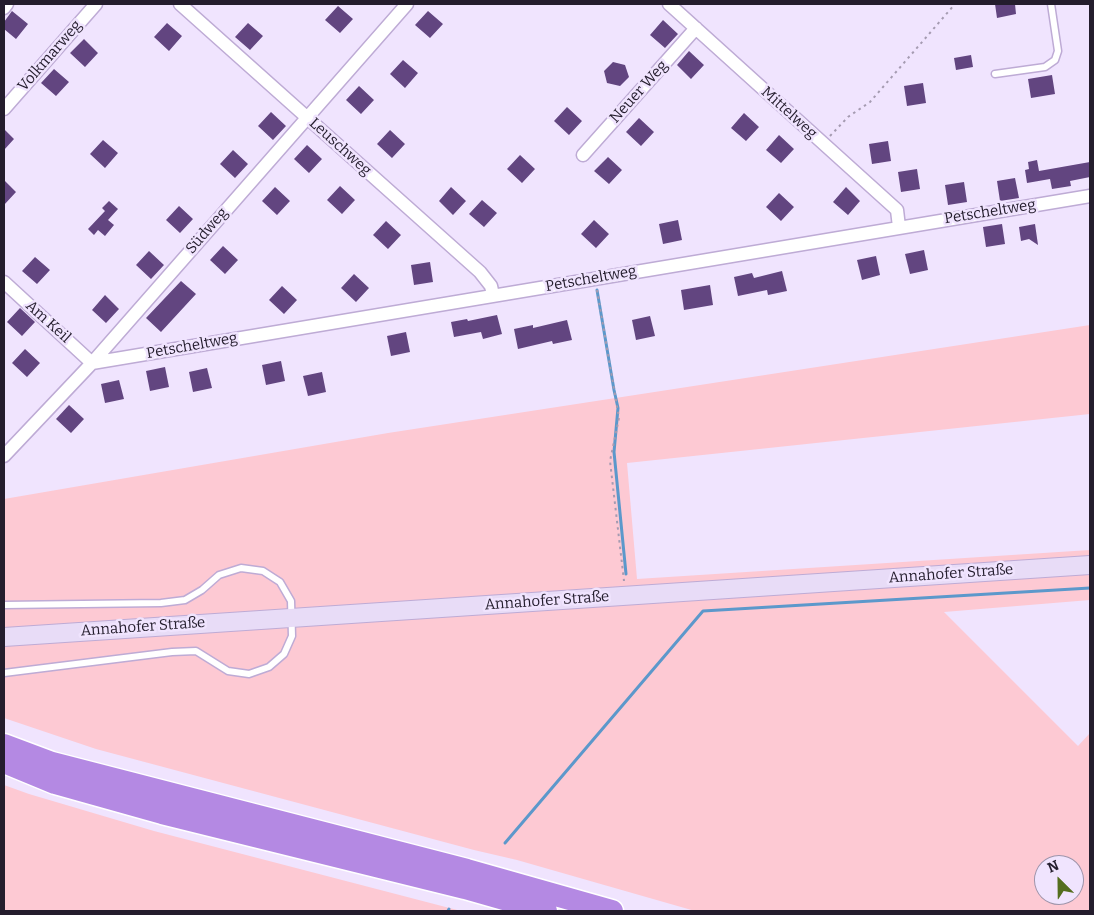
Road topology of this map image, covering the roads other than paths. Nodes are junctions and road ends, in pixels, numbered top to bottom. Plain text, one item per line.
1 (7, 4) edge
2 (96, 4) edge
3 (180, 4) edge
4 (407, 4) edge
5 (669, 4) edge
6 (1050, 4) edge
7 (4, 8) edge
8 (696, 28) junction
9 (995, 74) dead end
10 (4, 109) edge
11 (306, 118) junction
12 (583, 156) dead end
13 (1090, 196) edge
14 (899, 227) junction
15 (4, 282) edge
16 (493, 295) junction
17 (92, 363) junction
18 (4, 456) edge
19 (1090, 564) edge
20 (4, 605) edge
21 (292, 617) junction
22 (4, 637) edge
23 (4, 673) edge
24 (4, 745) edge
25 (4, 762) edge
26 (546, 911) edge
27 (612, 911) edge

1 - 7 street
2 - 10 street, Volkmarweg
3 - 11 street, Leuschweg
4 - 11 street, Südweg
5 - 8 street, Mittelweg
6 - 9 lane
8 - 12 street, Neuer Weg
8 - 14 street, Mittelweg
11 - 16 street, Leuschweg
11 - 17 street, Südweg
13 - 14 street, Petscheltweg
14 - 16 street, Petscheltweg
15 - 17 street, Am Keil
16 - 17 street, Petscheltweg
17 - 18 street, Südweg
19 - 21 street, Annahofer Straße
20 - 21 lane
21 - 22 street, Annahofer Straße
21 - 23 lane
24 - 27 highway
25 - 26 highway

